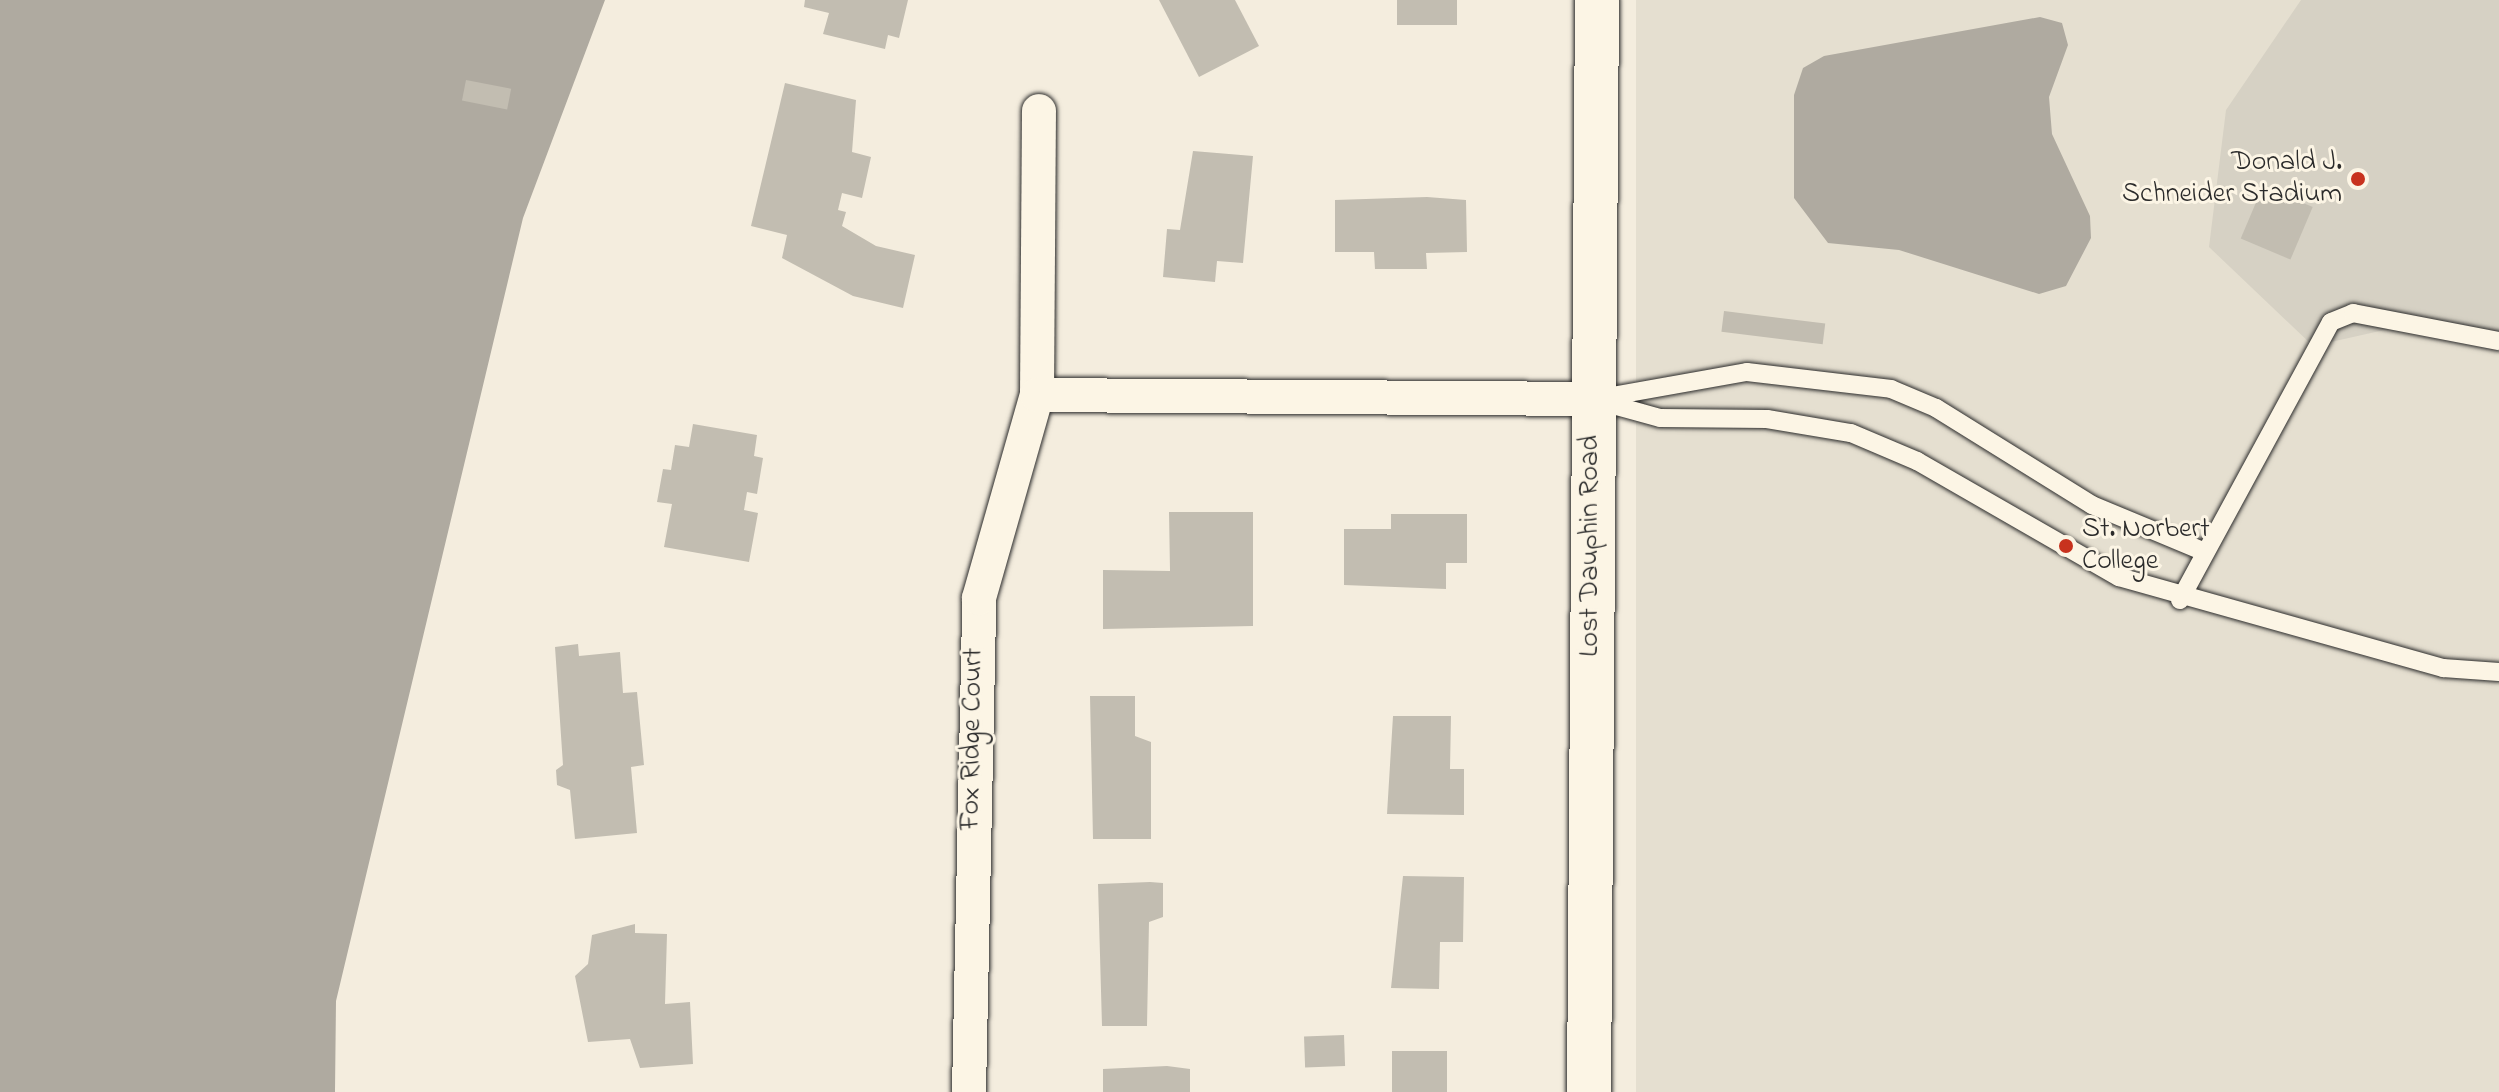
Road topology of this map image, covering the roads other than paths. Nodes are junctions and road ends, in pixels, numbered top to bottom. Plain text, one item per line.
1 (1597, 0) edge
2 (1039, 111) dead end
3 (2499, 341) edge
4 (1037, 395) junction
5 (1592, 399) junction
6 (2205, 552) junction
7 (2180, 600) junction
8 (2499, 672) edge
9 (969, 1092) edge
10 (1589, 1092) edge

1 - 5 main road, Lost Dauphin Road
2 - 4 street, Fox Ridge Court
3 - 6 lane
4 - 5 street
4 - 9 street, Fox Ridge Court
5 - 6 lane
5 - 7 lane
5 - 10 main road, Lost Dauphin Road
6 - 7 lane
7 - 8 lane

